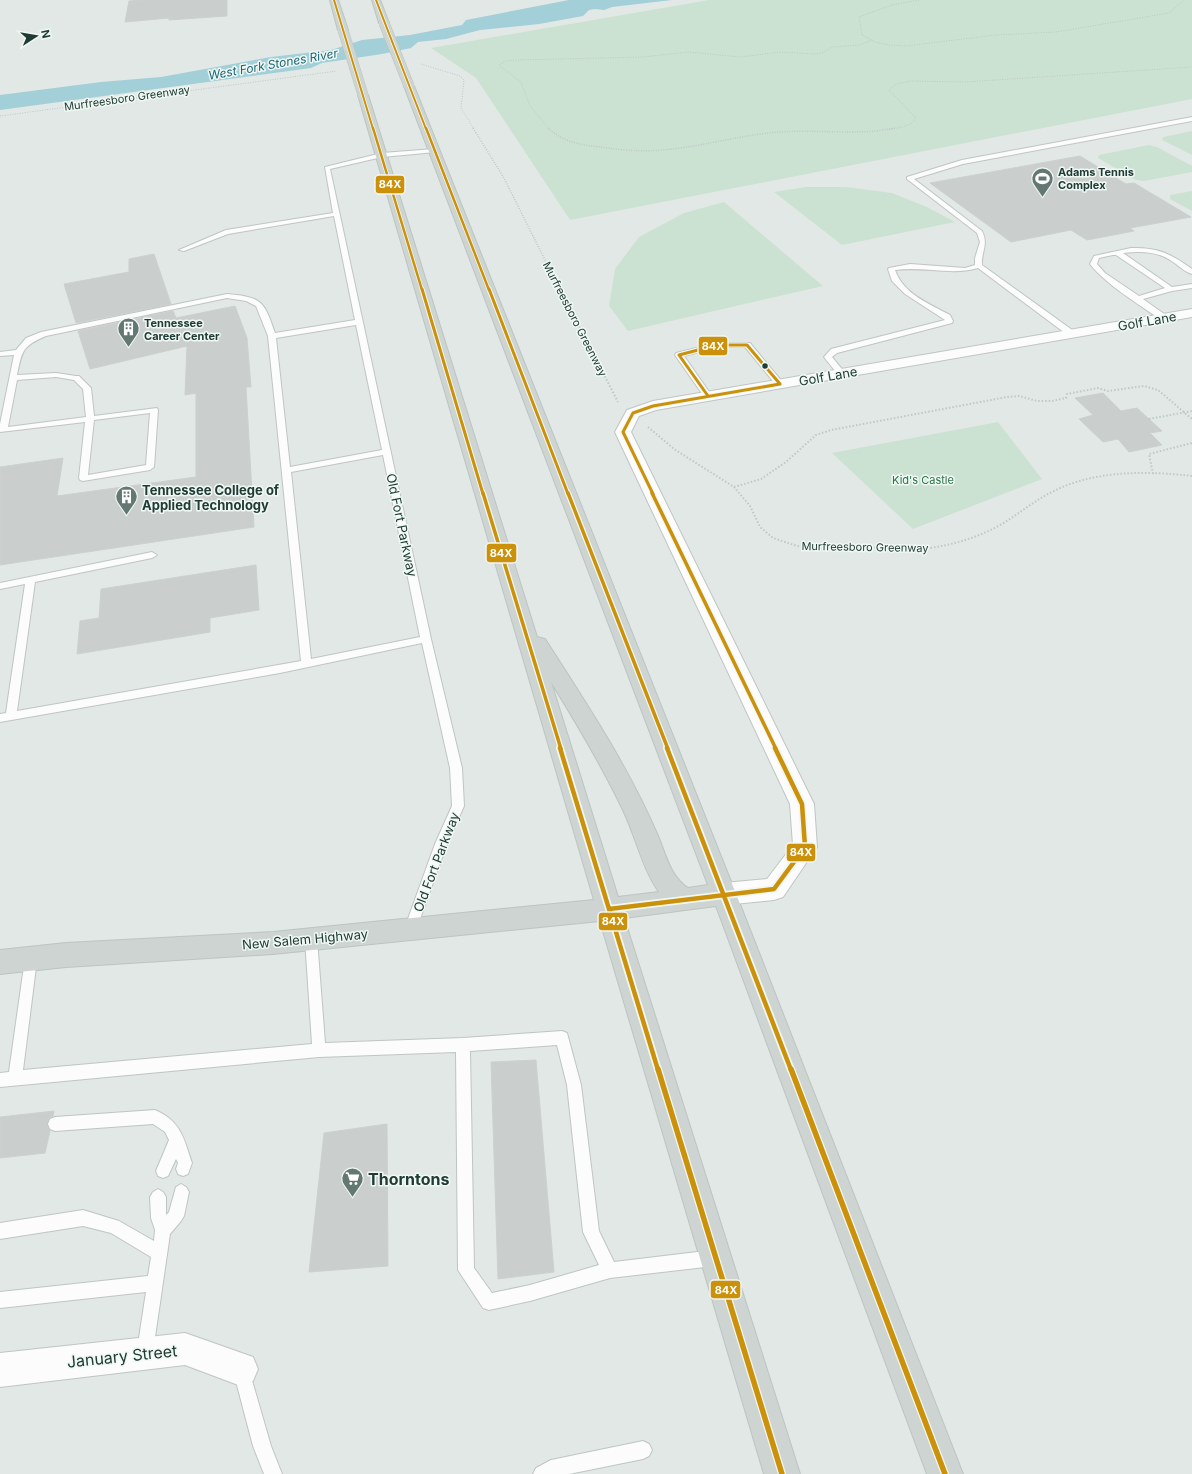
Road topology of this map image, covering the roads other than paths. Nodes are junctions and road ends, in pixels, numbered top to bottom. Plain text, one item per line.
1 (334, 0) edge
2 (376, 0) edge
3 (1192, 119) edge
4 (434, 151) junction
5 (382, 155) junction
6 (336, 214) junction
7 (182, 250) dead end
8 (1118, 253) junction
9 (979, 266) junction
10 (1192, 272) edge
11 (1192, 286) edge
12 (1171, 289) junction
13 (1137, 299) junction
14 (1192, 313) edge
15 (1164, 318) junction
16 (359, 322) junction
17 (1072, 334) junction
18 (272, 336) junction
19 (18, 352) junction
20 (0, 354) edge
21 (842, 374) junction
22 (13, 378) junction
23 (780, 384) junction
24 (708, 396) junction
25 (90, 417) junction
26 (2, 430) edge
27 (0, 440) edge
28 (387, 452) junction
29 (286, 470) junction
30 (152, 555) dead end
31 (30, 580) junction
32 (0, 586) edge
33 (522, 617) junction
34 (426, 639) junction
35 (306, 664) junction
36 (11, 716) junction
37 (0, 718) edge
38 (724, 894) junction
39 (684, 899) junction
40 (609, 909) junction
41 (410, 930) junction
42 (311, 939) junction
43 (31, 959) junction
44 (0, 962) edge
45 (463, 1045) junction
46 (319, 1050) junction
47 (15, 1078) junction
48 (0, 1080) edge
49 (55, 1124) dead end
50 (178, 1140) junction
51 (183, 1169) dead end
52 (163, 1171) dead end
53 (181, 1192) dead end
54 (158, 1197) dead end
55 (163, 1230) junction
56 (0, 1231) edge
57 (160, 1254) junction
58 (716, 1258) junction
59 (610, 1270) junction
60 (155, 1283) junction
61 (0, 1300) edge
62 (145, 1353) junction
63 (241, 1369) joint
64 (0, 1370) edge
65 (643, 1450) dead end
66 (273, 1474) edge
67 (542, 1474) edge
68 (782, 1474) edge
69 (945, 1474) edge

1 - 5 main road, bridge
2 - 4 main road, bridge
3 - 9 lane
4 - 5 lane, Old Fort Parkway
4 - 38 main road
5 - 6 lane, Old Fort Parkway
5 - 33 main road
6 - 7 lane
6 - 16 lane, Old Fort Parkway
8 - 10 lane
8 - 12 lane
8 - 13 lane
9 - 17 lane
9 - 21 lane
11 - 12 lane
12 - 13 lane
13 - 15 lane
14 - 15 street, Golf Lane
15 - 17 street, Golf Lane
16 - 18 lane
16 - 28 lane, Old Fort Parkway
17 - 21 street, Golf Lane
18 - 19 lane
18 - 29 lane
19 - 20 lane
19 - 22 lane
21 - 23 street, Golf Lane
22 - 25 lane
22 - 26 lane
23 - 24 street, Golf Lane
23 - 24 lane
24 - 38 street, Golf Lane
25 - 25 lane
25 - 26 lane
26 - 27 lane
28 - 29 lane
28 - 34 lane, Old Fort Parkway
29 - 35 lane
30 - 31 lane
31 - 32 lane
31 - 36 lane
33 - 39 main road
33 - 40 main road
34 - 35 lane
34 - 41 lane, Old Fort Parkway
35 - 36 lane
36 - 37 lane
38 - 39 main road, New Salem Highway
38 - 69 main road
39 - 40 main road, New Salem Highway
40 - 41 main road, New Salem Highway
40 - 58 main road
41 - 42 main road, New Salem Highway
42 - 43 main road, New Salem Highway
42 - 46 lane
43 - 44 main road, New Salem Highway
43 - 47 lane
45 - 46 lane
45 - 59 lane
45 - 59 lane
46 - 47 lane
47 - 48 lane
49 - 50 lane
50 - 51 lane
50 - 52 lane
53 - 55 lane
54 - 55 lane
55 - 57 lane
56 - 57 lane
57 - 60 lane
58 - 59 lane
58 - 68 main road
60 - 61 lane
60 - 62 lane
62 - 63 street, January Street
62 - 64 street, January Street
63 - 66 lane
65 - 67 lane

